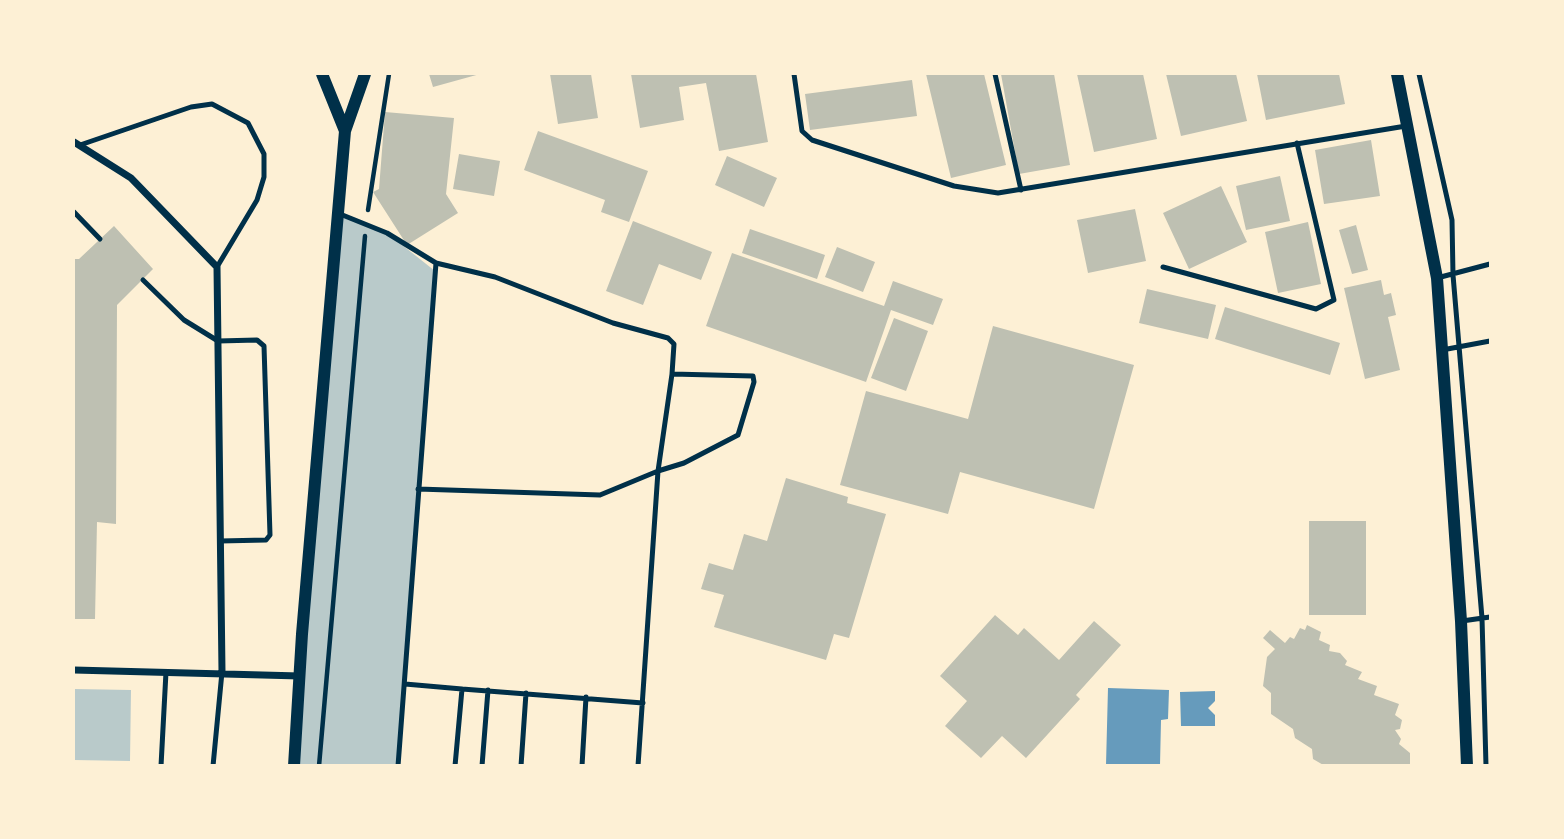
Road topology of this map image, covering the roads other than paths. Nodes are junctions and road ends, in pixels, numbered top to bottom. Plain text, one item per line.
1 (323, 74) edge
2 (365, 74) edge
3 (794, 74) edge
4 (995, 74) edge
5 (1397, 74) edge
6 (1419, 74) edge
7 (1408, 125) junction
8 (345, 131) junction
9 (77, 143) edge
10 (1297, 143) junction
11 (1021, 190) junction
12 (74, 212) edge
13 (340, 214) junction
14 (100, 239) dead end
15 (436, 263) junction
16 (1490, 264) edge
17 (217, 267) junction
18 (1163, 267) dead end
19 (1453, 275) junction
20 (1437, 278) junction
21 (143, 280) dead end
22 (218, 341) junction
23 (1490, 341) edge
24 (1460, 347) junction
25 (1442, 350) junction
26 (672, 374) junction
27 (658, 471) junction
28 (418, 489) junction
29 (220, 541) junction
30 (1490, 617) edge
31 (1482, 618) junction
32 (1461, 621) junction
33 (74, 670) edge
34 (166, 672) junction
35 (222, 672) junction
36 (301, 676) junction
37 (405, 684) junction
38 (461, 689) junction
39 (488, 690) junction
40 (526, 693) junction
41 (586, 697) junction
42 (643, 703) junction
43 (161, 765) edge
44 (214, 765) edge
45 (294, 765) edge
46 (398, 765) edge
47 (455, 765) edge
48 (482, 765) edge
49 (520, 765) edge
50 (582, 765) edge
51 (638, 765) edge
52 (1467, 765) edge
53 (1486, 765) edge

1 - 8 street
2 - 8 street
3 - 11 lane
4 - 11 lane
5 - 7 street
6 - 19 lane
7 - 10 lane
7 - 20 street
8 - 13 street
9 - 17 street
9 - 17 lane
10 - 11 lane
10 - 18 lane
12 - 14 lane
13 - 15 lane
13 - 36 street
15 - 26 lane
15 - 28 lane
16 - 19 lane
17 - 22 street
19 - 20 lane
19 - 24 lane
20 - 25 street
21 - 22 lane
22 - 29 street
22 - 29 lane
23 - 24 lane
24 - 25 lane
24 - 31 lane
25 - 32 street
26 - 27 lane
26 - 27 lane
27 - 28 lane
27 - 42 lane
28 - 37 lane
29 - 35 street
30 - 31 lane
31 - 32 lane
31 - 53 lane
32 - 52 street
33 - 34 street
34 - 35 street
34 - 43 lane
35 - 36 street
35 - 44 lane
36 - 45 street
37 - 38 lane
37 - 46 lane
38 - 39 lane
38 - 47 lane
39 - 40 lane
39 - 48 lane
40 - 41 lane
40 - 49 lane
41 - 42 lane
41 - 50 lane
42 - 51 lane

